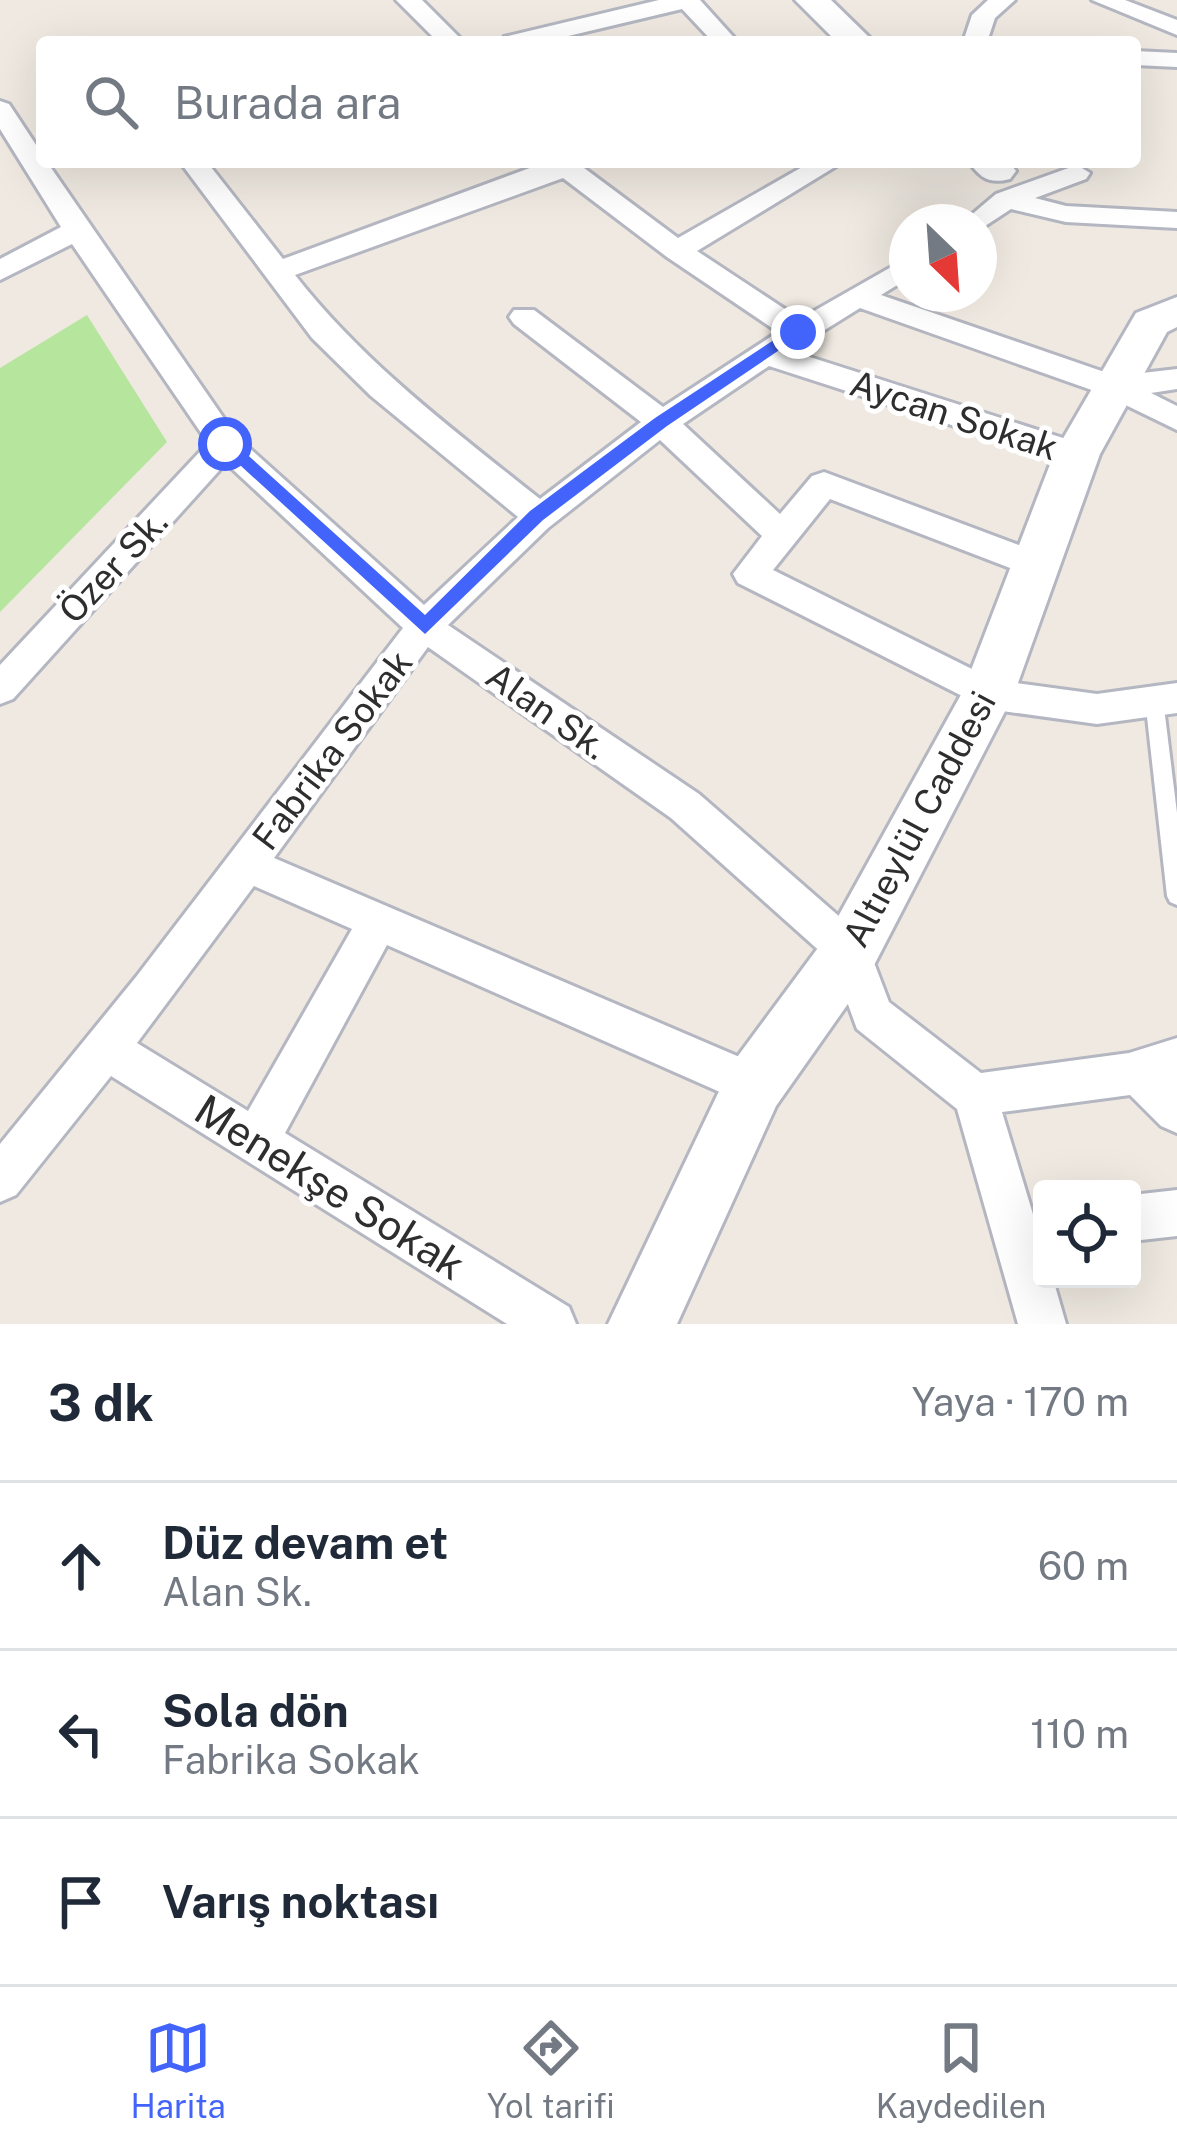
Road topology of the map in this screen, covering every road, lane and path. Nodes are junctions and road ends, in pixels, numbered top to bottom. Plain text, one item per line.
1 (408, 0) edge
2 (687, 0) edge
3 (812, 0) edge
4 (1004, 0) edge
5 (1104, 0) edge
6 (1177, 28) edge
7 (446, 36) edge
8 (538, 36) edge
9 (720, 36) edge
10 (851, 36) edge
11 (977, 36) edge
12 (1141, 58) edge
13 (1177, 60) edge
14 (0, 109) edge
15 (36, 159) edge
16 (36, 160) edge
17 (42, 168) edge
18 (198, 168) edge
19 (553, 168) edge
20 (565, 168) edge
21 (820, 168) edge
22 (1077, 173) dead end
23 (997, 174) edge
24 (0, 177) edge
25 (984, 204) edge
26 (1177, 220) edge
27 (77, 230) junction
28 (677, 251) junction
29 (0, 271) edge
30 (278, 271) junction
31 (889, 278) edge
32 (856, 298) junction
33 (1177, 310) edge
34 (524, 317) dead end
35 (798, 332) junction
36 (763, 353) junction
37 (1177, 379) edge
38 (1114, 387) junction
39 (1177, 418) edge
40 (661, 422) junction
41 (225, 444) junction
42 (1077, 454) junction
43 (537, 515) junction
44 (782, 535) junction
45 (1036, 565) junction
46 (425, 627) junction
47 (0, 688) edge
48 (988, 694) junction
49 (1166, 698) edge
50 (246, 864) junction
51 (1177, 896) edge
52 (379, 921) junction
53 (850, 952) junction
54 (109, 1050) junction
55 (1159, 1068) edge
56 (754, 1084) junction
57 (975, 1096) junction
58 (1177, 1111) edge
59 (256, 1141) junction
60 (0, 1179) edge
61 (1177, 1213) edge
62 (1141, 1217) edge
63 (1028, 1228) edge
64 (552, 1324) edge
65 (642, 1324) edge
66 (1042, 1324) edge

1 - 7 street
2 - 8 street
2 - 9 street
3 - 10 street
4 - 11 street
5 - 6 street
12 - 13 street
14 - 15 street, Alan Sk.
16 - 24 street
17 - 27 street, Alan Sk.
18 - 30 street
19 - 30 street
20 - 28 street
21 - 28 street
22 - 23 street
23 - 25 street
23 - 26 street
27 - 29 street
27 - 41 street, Alan Sk.
28 - 35 street
30 - 43 street
31 - 32 street, Fabrika Sokak
32 - 35 street, Fabrika Sokak
32 - 38 street
33 - 38 street, Altıeylül Caddesi
34 - 40 street
35 - 36 street, Fabrika Sokak
36 - 40 street, Fabrika Sokak
36 - 42 street, Aycan Sokak
37 - 38 street
38 - 39 street
38 - 42 street, Altıeylül Caddesi
40 - 43 street, Fabrika Sokak
40 - 44 street
41 - 46 street, Alan Sk.
41 - 47 street, Özer Sk.
42 - 45 street, Altıeylül Caddesi
43 - 46 street, Fabrika Sokak
44 - 45 street
44 - 48 street
45 - 48 street, Altıeylül Caddesi
46 - 50 street, Fabrika Sokak
46 - 53 street, Alan Sk.
48 - 49 street
48 - 53 street, Altıeylül Caddesi
49 - 51 lane
50 - 52 street
50 - 54 street, Fabrika Sokak
52 - 56 street
52 - 59 street
53 - 56 street, Altıeylül Caddesi
53 - 57 street, Alan Sk.
54 - 59 street, Menekşe Sokak
54 - 60 street, Fabrika Sokak
55 - 57 street
55 - 58 street
56 - 65 street, Altıeylül Caddesi
57 - 63 street
59 - 64 street, Menekşe Sokak
61 - 62 street
63 - 66 street

